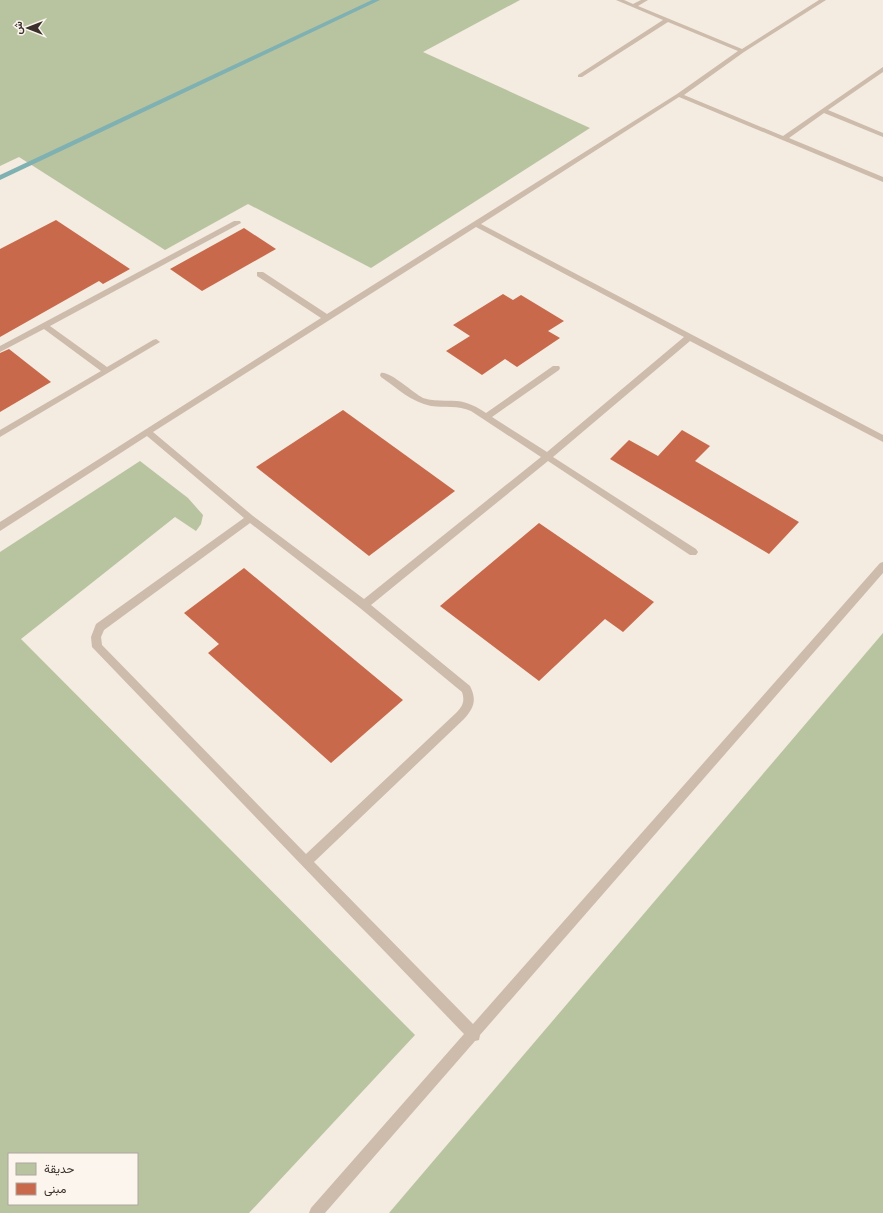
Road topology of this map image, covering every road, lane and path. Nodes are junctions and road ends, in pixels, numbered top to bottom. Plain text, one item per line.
1 (619, 0) edge
2 (644, 0) edge
3 (823, 0) edge
4 (634, 6) junction
5 (667, 20) junction
6 (742, 52) junction
7 (883, 69) edge
8 (580, 76) dead end
9 (679, 95) junction
10 (824, 111) junction
11 (883, 135) edge
12 (783, 139) junction
13 (883, 180) edge
14 (237, 223) dead end
15 (475, 224) junction
16 (260, 274) dead end
17 (327, 318) junction
18 (44, 325) junction
19 (689, 337) junction
20 (156, 342) dead end
21 (0, 349) edge
22 (556, 368) dead end
23 (108, 371) junction
24 (384, 375) dead end
25 (486, 417) junction
26 (147, 432) junction
27 (0, 434) edge
28 (883, 439) edge
29 (547, 457) junction
30 (250, 518) junction
31 (0, 528) edge
32 (693, 552) dead end
33 (883, 566) edge
34 (364, 605) junction
35 (306, 862) junction
36 (474, 1035) junction
37 (316, 1213) edge

1 - 4 lane
2 - 4 lane
3 - 6 lane
4 - 5 lane
5 - 6 lane
5 - 8 lane
6 - 9 lane
7 - 10 lane
9 - 12 lane
9 - 15 lane
10 - 11 lane
10 - 12 lane
12 - 13 lane
14 - 18 lane
15 - 17 lane
15 - 19 lane
16 - 17 lane
17 - 26 lane
18 - 21 lane
18 - 23 lane
19 - 28 lane
19 - 29 lane
20 - 23 lane
22 - 25 lane
23 - 27 lane
24 - 25 lane
25 - 29 lane
26 - 30 lane
26 - 31 lane
29 - 32 lane
29 - 34 lane
30 - 34 lane
30 - 35 lane
33 - 36 lane
34 - 35 lane
35 - 36 lane
36 - 37 lane

